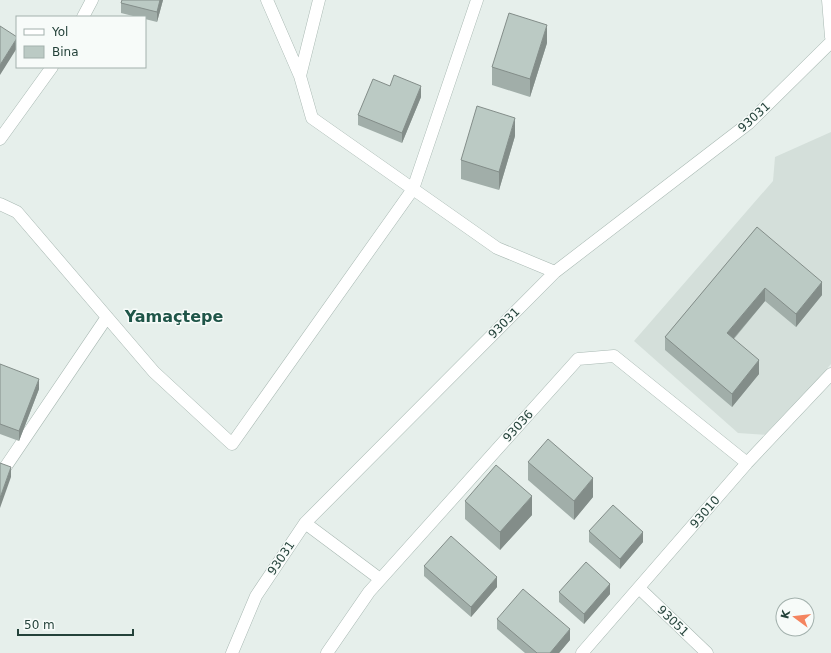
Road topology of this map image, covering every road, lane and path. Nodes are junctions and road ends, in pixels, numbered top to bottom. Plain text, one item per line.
1 (92, 0) edge
2 (267, 0) edge
3 (319, 0) edge
4 (477, 0) edge
5 (828, 0) edge
6 (84, 16) edge
7 (831, 37) edge
8 (831, 42) edge
9 (51, 68) edge
10 (300, 76) junction
11 (0, 139) edge
12 (413, 189) junction
13 (0, 204) edge
14 (554, 272) junction
15 (107, 317) junction
16 (831, 374) edge
17 (747, 463) junction
18 (0, 475) edge
19 (304, 523) junction
20 (380, 579) junction
21 (639, 588) junction
22 (232, 653) edge
23 (327, 653) edge
24 (582, 653) edge
25 (707, 653) edge

1 - 6 street
2 - 10 street
3 - 10 street
4 - 12 street
5 - 7 street
8 - 14 street, 93031
9 - 11 street
10 - 12 street
12 - 14 street
12 - 15 street
13 - 15 street
14 - 19 street, 93031
15 - 18 street
16 - 17 street, 93010
17 - 20 street, 93036
17 - 21 street, 93010
19 - 20 street
19 - 22 street, 93031
20 - 23 street, 93036
21 - 24 street, 93010
21 - 25 street, 93051

